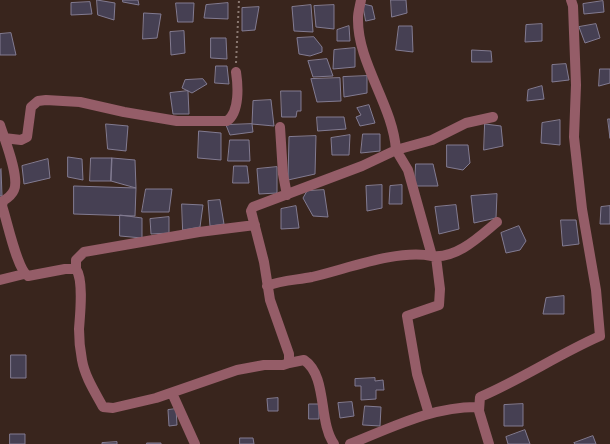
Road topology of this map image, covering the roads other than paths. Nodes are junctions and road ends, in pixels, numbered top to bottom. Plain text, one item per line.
1 (361, 0) edge
2 (571, 0) edge
3 (236, 72) road end
4 (493, 117) dead end
5 (0, 125) edge
6 (280, 127) dead end
7 (4, 138) junction
8 (396, 150) junction
9 (287, 195) junction
10 (497, 222) dead end
11 (255, 225) junction
12 (434, 256) junction
13 (76, 269) junction
14 (24, 274) junction
15 (0, 280) edge
16 (267, 286) junction
17 (289, 363) junction
18 (172, 393) junction
19 (479, 407) junction
20 (429, 414) junction
21 (194, 444) edge
22 (334, 444) edge
23 (350, 444) edge
24 (490, 444) edge

1 - 8 street
2 - 19 street
3 - 7 street
4 - 8 street
5 - 7 street
6 - 9 street
7 - 14 street
8 - 9 street
8 - 12 street
9 - 11 street
10 - 12 street
11 - 13 street
11 - 16 street
12 - 16 street
12 - 20 street
13 - 14 street
13 - 18 street
14 - 15 street
16 - 17 street
17 - 18 street
17 - 22 street
18 - 21 street
19 - 20 street
19 - 24 street
20 - 23 street

